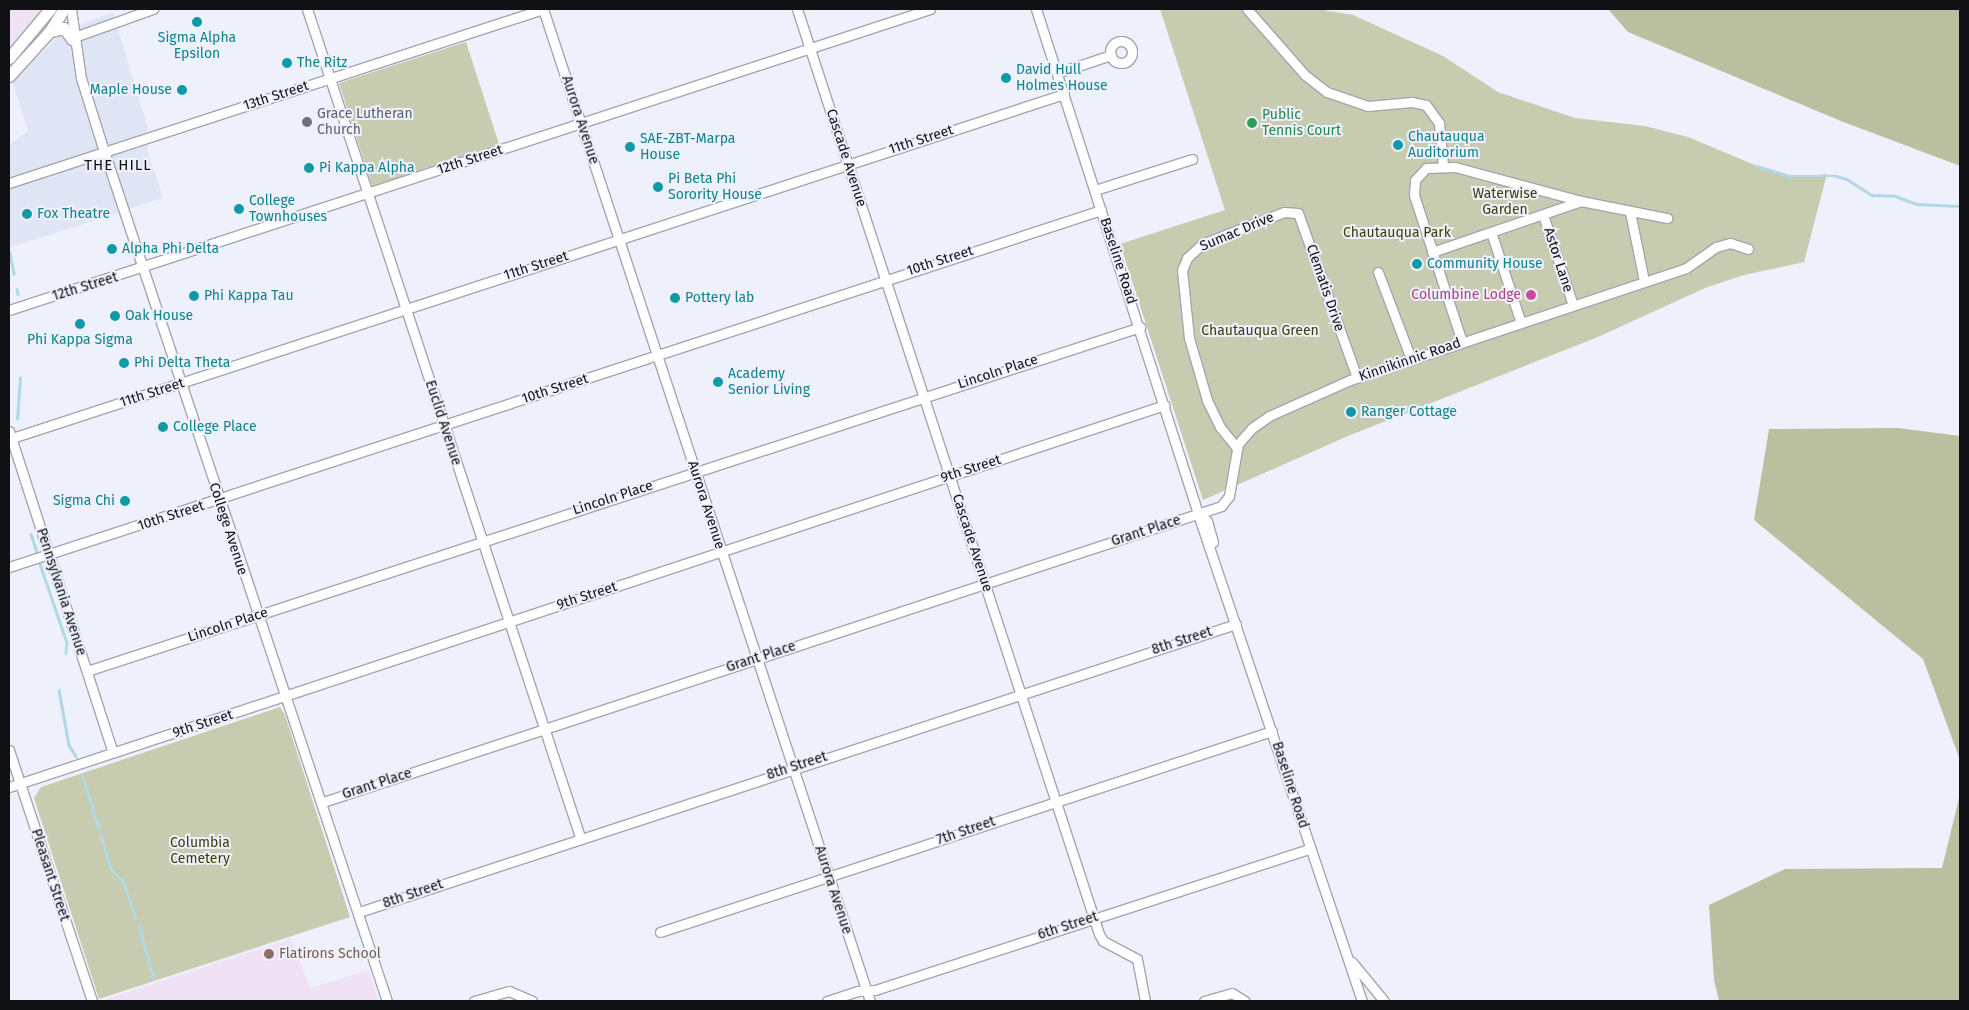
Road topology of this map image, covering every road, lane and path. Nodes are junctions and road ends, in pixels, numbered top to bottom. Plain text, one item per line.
1 (50, 9) edge
2 (64, 9) edge
3 (71, 9) edge
4 (153, 9) edge
5 (307, 9) edge
6 (543, 9) edge
7 (797, 9) edge
8 (930, 9) edge
9 (1036, 9) edge
10 (1247, 9) edge
11 (50, 31) junction
12 (74, 38) junction
13 (810, 48) junction
14 (1111, 55) dead end
15 (9, 58) edge
16 (1057, 73) junction
17 (9, 76) edge
18 (330, 79) junction
19 (1064, 94) junction
20 (582, 123) junction
21 (104, 152) junction
22 (1192, 159) dead end
23 (848, 163) junction
24 (1443, 165) junction
25 (9, 183) edge
26 (1095, 190) junction
27 (367, 194) junction
28 (1581, 201) junction
29 (1101, 210) junction
30 (1284, 212) joint
31 (1630, 212) junction
32 (1543, 215) junction
33 (1667, 218) dead end
34 (1491, 232) junction
35 (619, 239) junction
36 (1748, 249) dead end
37 (1432, 252) junction
38 (142, 268) junction
39 (1378, 272) dead end
40 (885, 279) junction
41 (1644, 281) junction
42 (1573, 305) junction
43 (406, 309) junction
44 (9, 310) edge
45 (1521, 323) junction
46 (1140, 327) junction
47 (1462, 342) junction
48 (657, 356) junction
49 (1411, 359) junction
50 (1357, 378) junction
51 (180, 384) junction
52 (924, 396) junction
53 (1165, 404) junction
54 (444, 426) junction
55 (10, 436) edge
56 (1237, 448) junction
57 (694, 472) junction
58 (950, 476) junction
59 (219, 500) junction
60 (1200, 513) junction
61 (482, 541) junction
62 (720, 552) junction
63 (48, 555) junction
64 (9, 566) edge
65 (986, 584) junction
66 (257, 616) junction
67 (508, 622) junction
68 (1236, 624) junction
69 (757, 658) junction
70 (87, 671) junction
71 (1022, 694) junction
72 (286, 695) junction
73 (544, 728) junction
74 (1272, 731) junction
75 (9, 750) edge
76 (113, 753) junction
77 (792, 768) junction
78 (20, 784) junction
79 (9, 787) edge
80 (323, 802) junction
81 (1058, 802) junction
82 (580, 837) junction
83 (1310, 849) junction
84 (829, 878) junction
85 (359, 912) junction
86 (1094, 917) junction
87 (660, 932) dead end
88 (1344, 952) junction
89 (866, 990) junction
90 (89, 1001) edge
91 (387, 1001) edge
92 (474, 1001) edge
93 (532, 1001) edge
94 (827, 1001) edge
95 (870, 1001) edge
96 (1145, 1001) edge
97 (1204, 1001) edge
98 (1245, 1001) edge
99 (1362, 1001) edge
100 (1384, 1001) edge

1 - 15 main road
2 - 11 main road
2 - 12 street, College Avenue
3 - 12 street, College Avenue
4 - 12 street
5 - 18 street, Euclid Avenue
6 - 18 street, 13th Street
6 - 20 street, Aurora Avenue
7 - 13 street, Cascade Avenue
8 - 13 street, 12th Street
9 - 16 street, Baseline Road
10 - 24 street
11 - 12 main road
11 - 17 main road
12 - 21 street, College Avenue
13 - 20 street, 12th Street
13 - 23 street, Cascade Avenue
14 - 16 street
16 - 19 street, Baseline Road
18 - 21 street, 13th Street
18 - 27 street, Euclid Avenue
19 - 23 street, 11th Street
19 - 26 street, Baseline Road
20 - 27 street, 12th Street
20 - 35 street, Aurora Avenue
21 - 25 street, 13th Street
21 - 38 street, College Avenue
22 - 26 street
23 - 35 street, 11th Street
23 - 40 street, Cascade Avenue
24 - 28 street
24 - 37 street
26 - 29 street, Baseline Road
27 - 38 street, 12th Street
27 - 43 street, Euclid Avenue
28 - 31 street
28 - 32 street
29 - 40 street, 10th Street
29 - 46 street, Baseline Road
30 - 50 street, Clematis Drive
30 - 56 street, Sumac Drive
31 - 33 street
31 - 41 street
32 - 34 street
32 - 42 street, Astor Lane
34 - 37 street
34 - 45 street
35 - 43 street, 11th Street
35 - 48 street, Aurora Avenue
36 - 41 street, Kinnikinnic Road
37 - 47 street
38 - 44 street, 12th Street
38 - 51 street, College Avenue
39 - 49 street
40 - 48 street, 10th Street
40 - 52 street, Cascade Avenue
41 - 42 street, Kinnikinnic Road
42 - 45 street, Kinnikinnic Road
43 - 51 street, 11th Street
43 - 54 street, Euclid Avenue
45 - 47 street, Kinnikinnic Road
46 - 52 street, Lincoln Place
46 - 53 street, Baseline Road
47 - 49 street, Kinnikinnic Road
48 - 54 street, 10th Street
48 - 57 street, Aurora Avenue
49 - 50 street, Kinnikinnic Road
50 - 56 street, Kinnikinnic Road
51 - 55 street, 11th Street
51 - 59 street, College Avenue
52 - 57 street, Lincoln Place
52 - 58 street, Cascade Avenue
53 - 58 street, 9th Street
53 - 60 street, Baseline Road
54 - 59 street, 10th Street
54 - 61 street, Euclid Avenue
55 - 63 street, Pennsylvania Avenue
56 - 60 street, Kinnikinnic Road
57 - 61 street, Lincoln Place
57 - 62 street, Aurora Avenue
58 - 62 street, 9th Street
58 - 65 street, Cascade Avenue
59 - 63 street, 10th Street
59 - 66 street, College Avenue
60 - 65 street, Grant Place
60 - 68 street, Baseline Road
61 - 66 street, Lincoln Place
61 - 67 street, Euclid Avenue
62 - 67 street, 9th Street
62 - 69 street, Aurora Avenue
63 - 64 street, 10th Street
63 - 70 street, Pennsylvania Avenue
65 - 69 street, Grant Place
65 - 71 street, Cascade Avenue
66 - 70 street, Lincoln Place
66 - 72 street, College Avenue
67 - 72 street, 9th Street
67 - 73 street, Euclid Avenue
68 - 71 street, 8th Street
68 - 74 street, Baseline Road
69 - 73 street, Grant Place
69 - 77 street, Aurora Avenue
70 - 76 street, Pennsylvania Avenue
71 - 77 street, 8th Street
71 - 81 street, Cascade Avenue
72 - 76 street, 9th Street
72 - 80 street, College Avenue
73 - 80 street, Grant Place
73 - 82 street, Euclid Avenue
74 - 81 street, 7th Street
74 - 83 street, Baseline Road
75 - 78 street, Pleasant Street
76 - 78 street, 9th Street
77 - 82 street, 8th Street
77 - 84 street, Aurora Avenue
78 - 79 street, 9th Street
78 - 90 street, Pleasant Street
80 - 85 street, College Avenue
81 - 84 street, 7th Street
81 - 86 street, Cascade Avenue
82 - 85 street, 8th Street
83 - 86 street, 6th Street
83 - 88 street, Baseline Road
84 - 87 street, 7th Street
84 - 89 street, Aurora Avenue
85 - 91 street, College Avenue
86 - 89 street, 6th Street
86 - 96 street, Cascade Avenue
88 - 99 street, Baseline Road
88 - 100 street
89 - 94 street, 6th Street
89 - 95 street, Aurora Avenue
92 - 93 street
97 - 98 street

